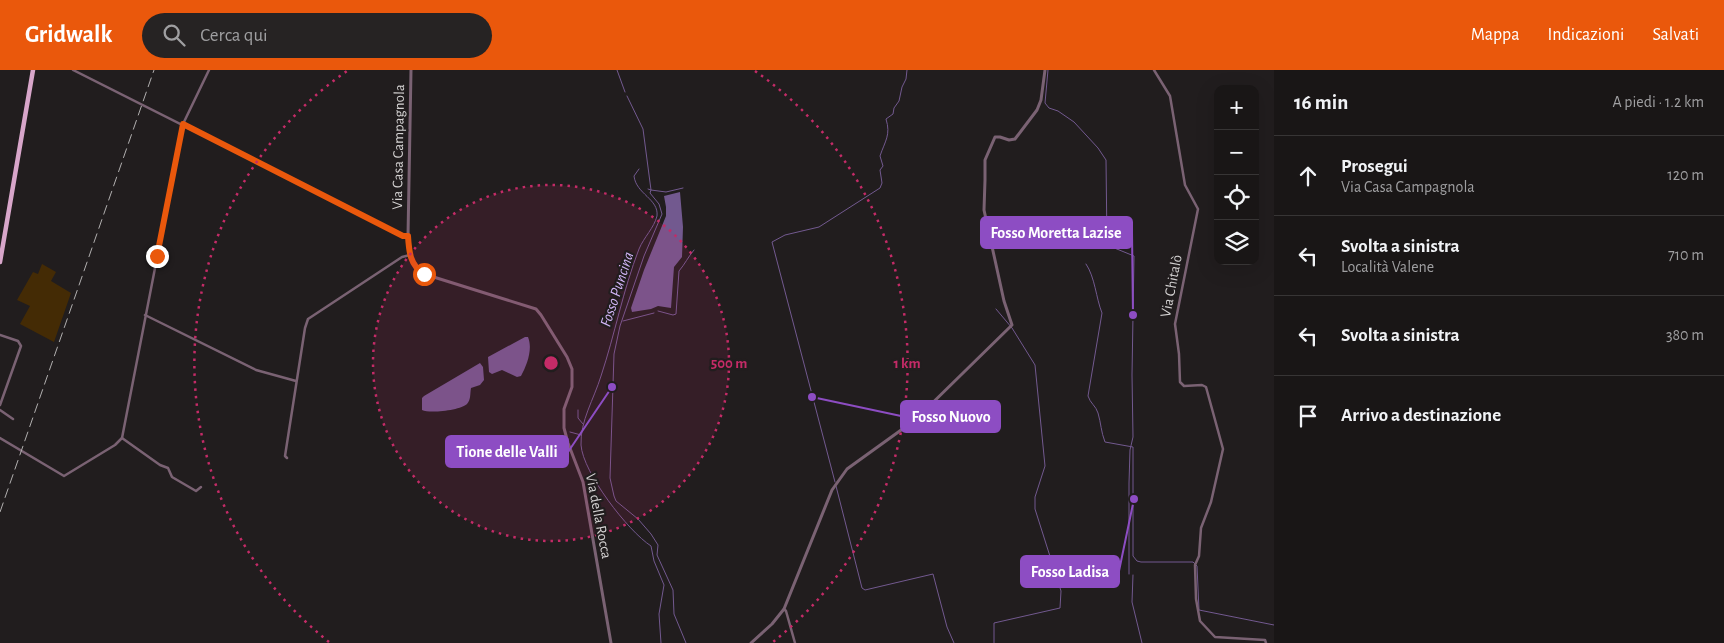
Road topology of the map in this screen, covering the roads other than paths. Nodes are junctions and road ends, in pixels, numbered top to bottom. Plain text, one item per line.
1 (34, 70) edge
2 (73, 70) edge
3 (209, 70) edge
4 (411, 70) edge
5 (1045, 70) edge
6 (1154, 70) edge
7 (183, 124) junction
8 (408, 236) junction
9 (410, 255) junction
10 (0, 262) edge
11 (145, 315) junction
12 (0, 335) edge
13 (296, 381) junction
14 (0, 405) edge
15 (0, 410) edge
16 (12, 419) dead end
17 (0, 438) edge
18 (122, 438) junction
19 (287, 458) dead end
20 (201, 487) dead end
21 (784, 609) junction
22 (611, 643) edge
23 (751, 643) edge
24 (795, 643) edge
25 (1266, 643) edge

1 - 10 main road
2 - 7 street
3 - 7 street
4 - 8 street, Via Casa Campagnola
5 - 21 street
6 - 25 street, Via Chitalò
7 - 8 street
7 - 11 street
8 - 9 street, Via Casa Campagnola
9 - 13 street
9 - 22 street, Via della Rocca
11 - 13 street
11 - 18 street
12 - 14 street
13 - 19 street
15 - 16 street
17 - 18 street
18 - 20 street
21 - 23 street
21 - 24 street

